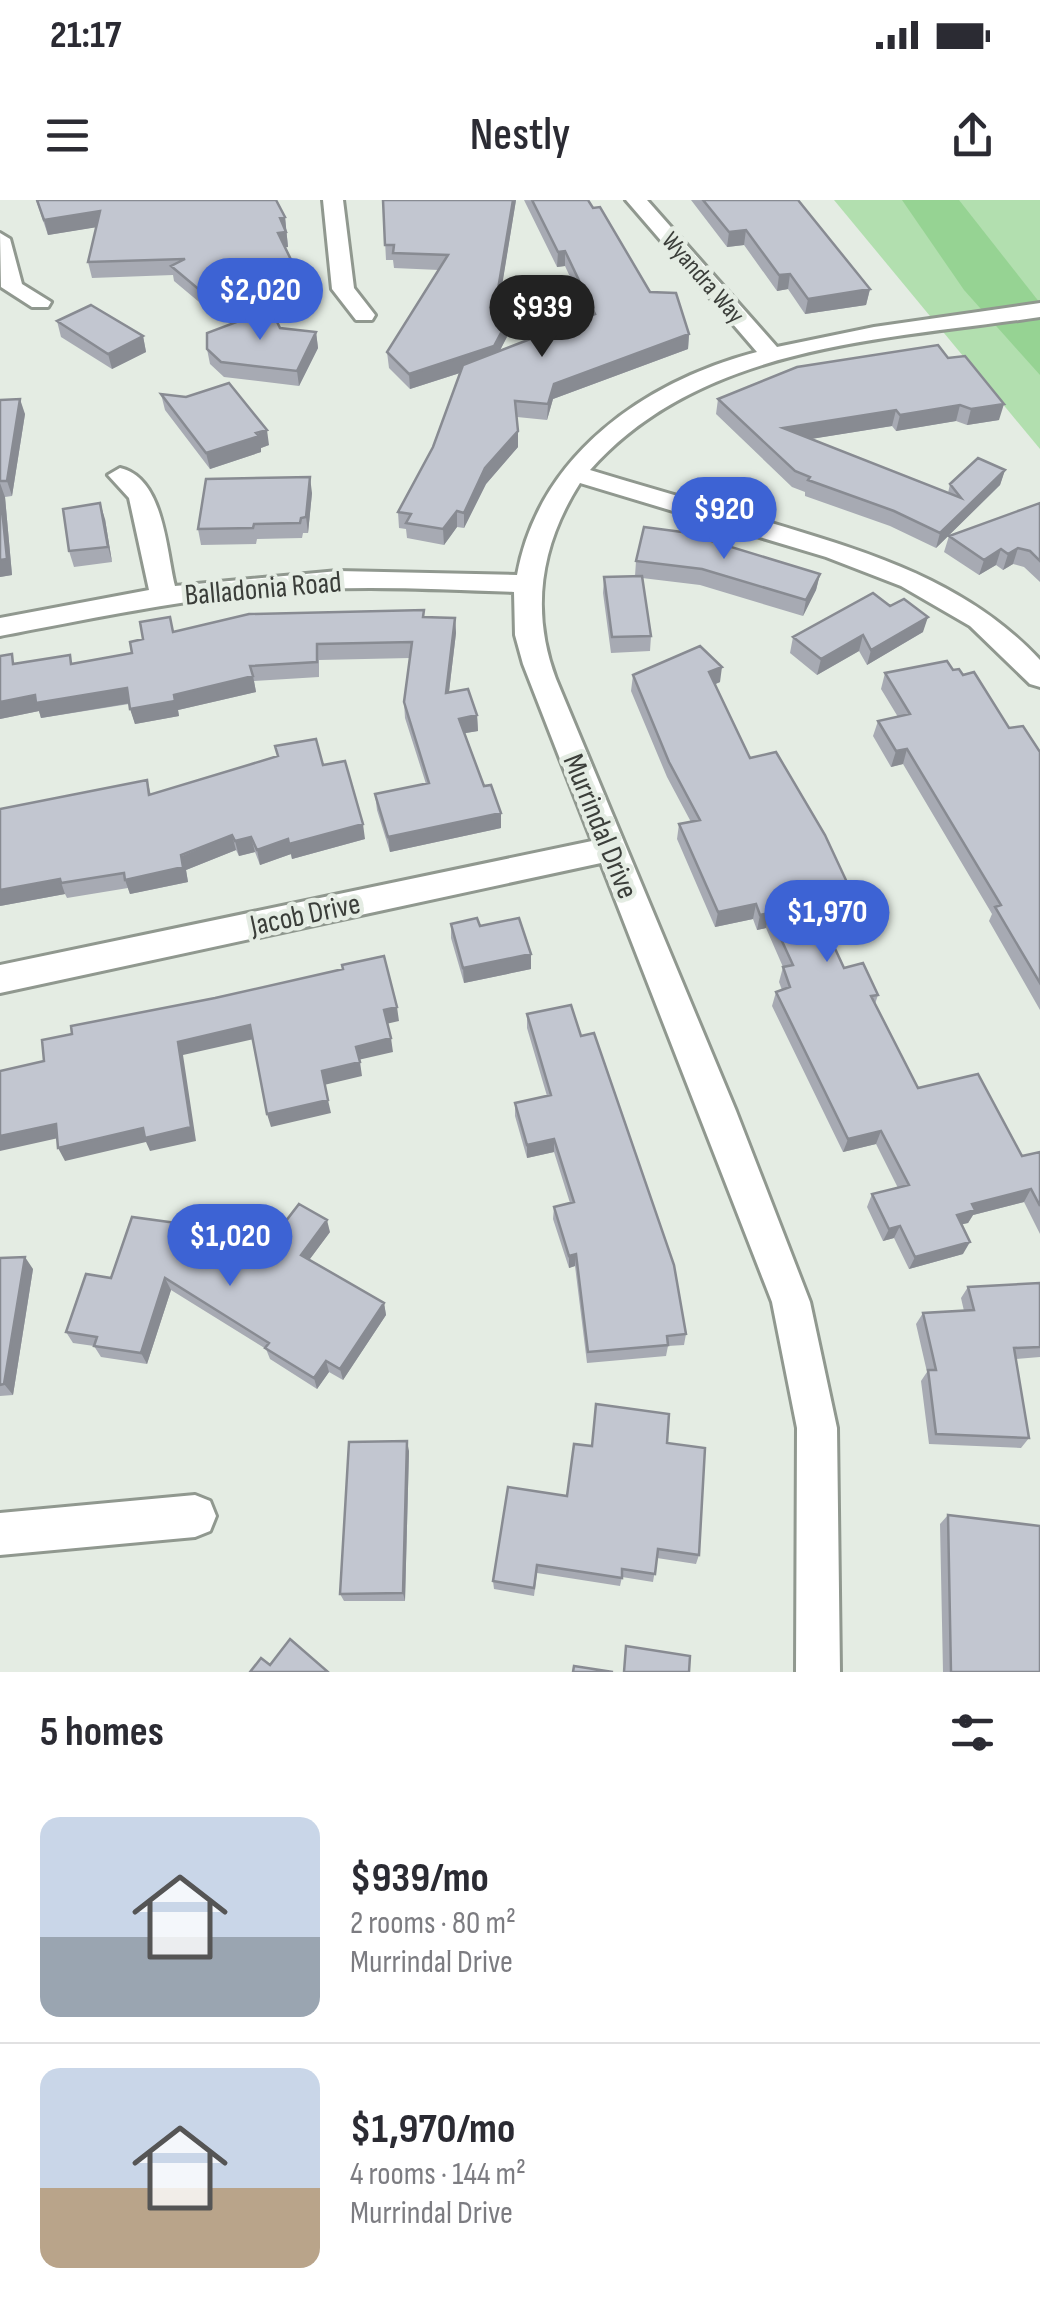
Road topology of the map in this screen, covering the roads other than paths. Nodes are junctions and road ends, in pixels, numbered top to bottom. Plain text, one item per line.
1 (333, 200) edge
2 (636, 200) edge
3 (0, 239) edge
4 (40, 302) dead end
5 (1040, 310) edge
6 (364, 315) dead end
7 (772, 355) junction
8 (572, 473) junction
9 (120, 476) dead end
10 (529, 584) junction
11 (164, 597) junction
12 (0, 626) edge
13 (1040, 677) edge
14 (610, 848) junction
15 (0, 980) edge
16 (195, 1516) dead end
17 (0, 1534) edge
18 (818, 1672) edge

1 - 6 street
2 - 7 street, Wyandra Way
3 - 4 street
5 - 7 street, Murrindal Drive
7 - 8 street, Murrindal Drive
8 - 10 street, Murrindal Drive
8 - 13 street
9 - 11 street
10 - 11 street, Balladonia Road
10 - 14 street, Murrindal Drive
11 - 12 street, Balladonia Road
14 - 15 street, Jacob Drive
14 - 18 street, Murrindal Drive
16 - 17 street

